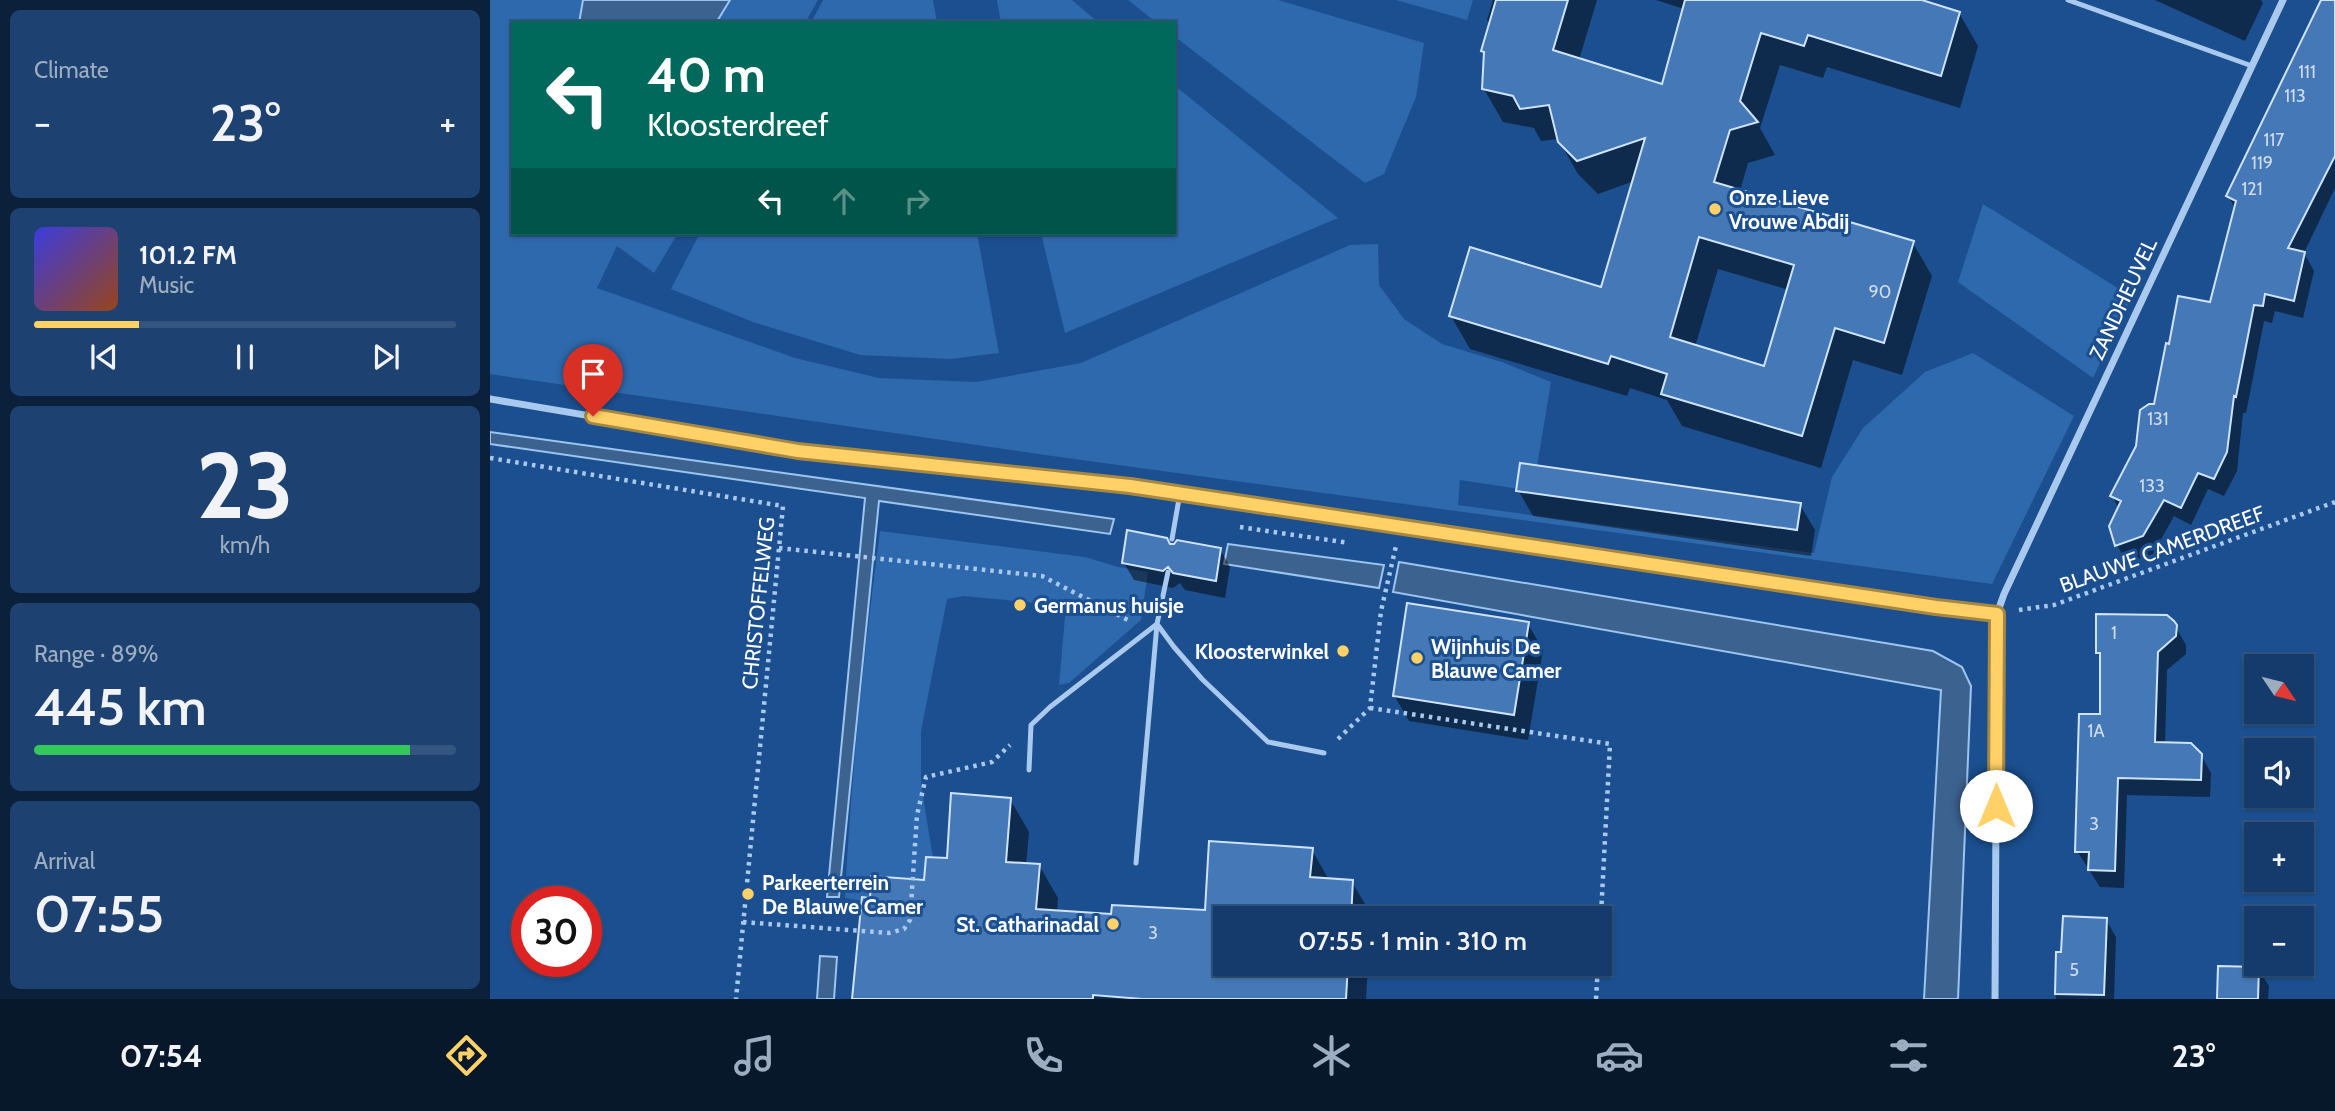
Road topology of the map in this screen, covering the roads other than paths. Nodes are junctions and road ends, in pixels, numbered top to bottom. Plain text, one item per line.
1 (2068, 0) edge
2 (2283, 0) edge
3 (2252, 66) junction
4 (490, 399) edge
5 (1180, 493) junction
6 (1172, 539) dead end
7 (1168, 572) dead end
8 (1997, 614) junction
9 (1157, 624) junction
10 (1324, 753) road end
11 (1029, 770) dead end
12 (1136, 863) dead end
13 (1995, 999) edge

1 - 3 lane
2 - 3 street, ZANDHEUVEL
3 - 8 street, ZANDHEUVEL
4 - 5 street
5 - 6 lane
5 - 8 street
7 - 9 lane
8 - 13 street
9 - 10 lane
9 - 11 lane
9 - 12 lane

